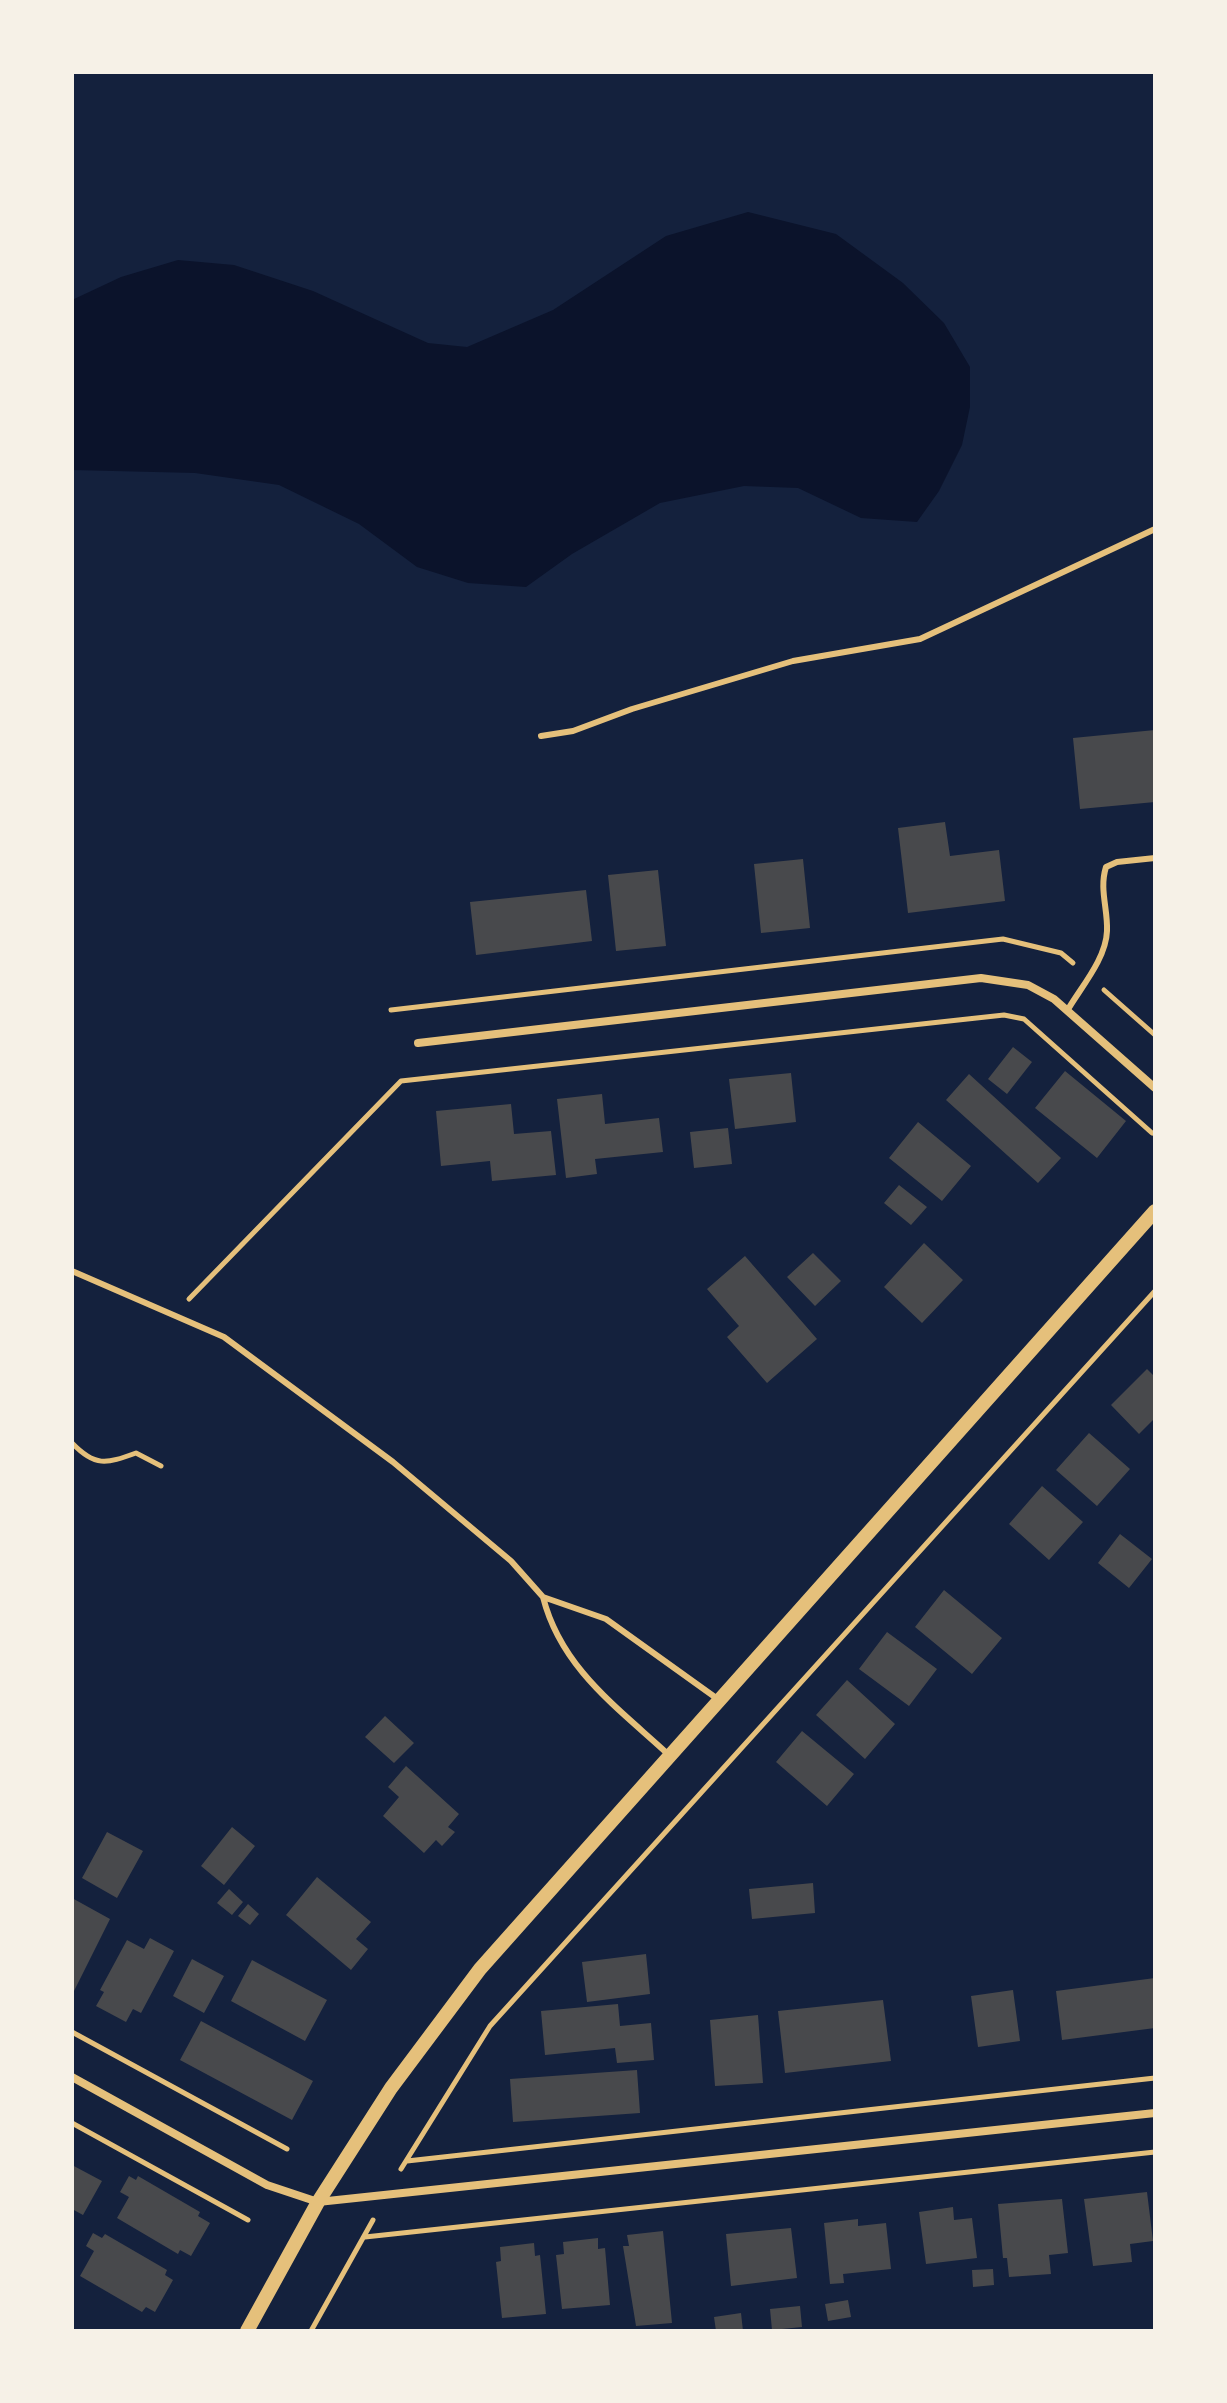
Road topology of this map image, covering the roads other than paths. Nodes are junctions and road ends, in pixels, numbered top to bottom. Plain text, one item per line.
1 (1155, 529) edge
2 (541, 736) dead end
3 (1155, 858) edge
4 (1067, 1011) junction
5 (418, 1043) dead end
6 (1155, 1088) edge
7 (1155, 1211) edge
8 (72, 1271) edge
9 (543, 1597) junction
10 (719, 1700) junction
11 (669, 1756) junction
12 (72, 2077) edge
13 (1155, 2113) edge
14 (318, 2202) junction
15 (247, 2331) edge

1 - 2 lane
3 - 4 lane
4 - 5 street
4 - 6 street
7 - 10 street
8 - 9 lane
9 - 10 lane
9 - 11 lane
10 - 11 street
11 - 14 street
12 - 14 street
13 - 14 street
14 - 15 street

